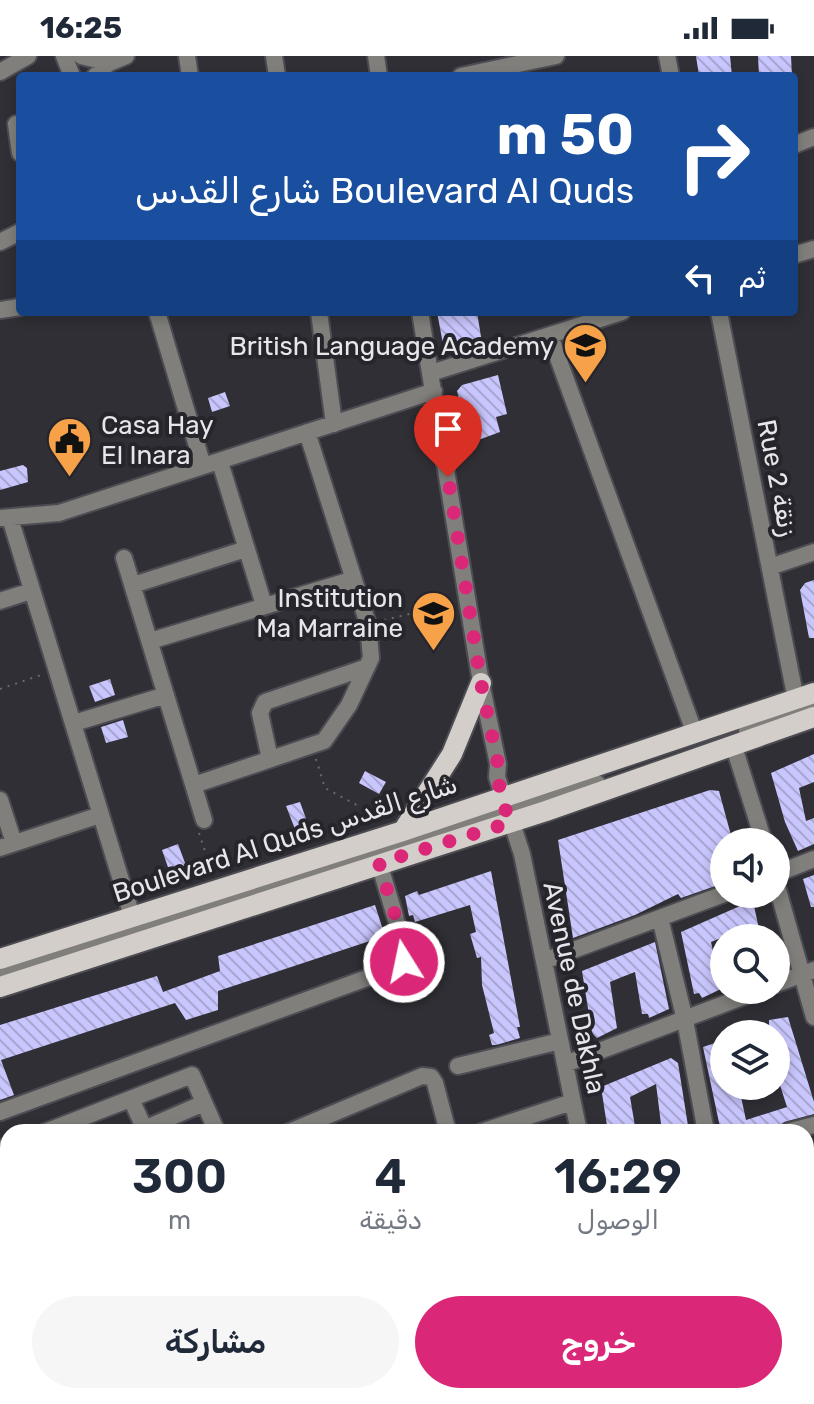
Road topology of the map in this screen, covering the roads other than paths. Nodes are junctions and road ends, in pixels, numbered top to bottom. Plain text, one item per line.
1 (28, 56) edge
2 (81, 56) edge
3 (125, 56) edge
4 (556, 56) edge
5 (0, 72) edge
6 (99, 72) edge
7 (480, 72) edge
8 (158, 316) edge
9 (320, 316) edge
10 (421, 316) edge
11 (610, 316) edge
12 (720, 316) edge
13 (550, 336) junction
14 (431, 373) junction
15 (434, 391) junction
16 (334, 424) junction
17 (307, 432) junction
18 (220, 462) junction
19 (203, 466) junction
20 (5, 518) edge
21 (246, 549) junction
22 (814, 552) edge
23 (124, 558) dead end
24 (770, 567) junction
25 (351, 580) junction
26 (133, 585) junction
27 (31, 591) junction
28 (0, 601) edge
29 (264, 605) junction
30 (150, 641) junction
31 (367, 667) junction
32 (481, 683) junction
33 (166, 695) junction
34 (809, 699) edge
35 (814, 717) edge
36 (74, 723) junction
37 (695, 734) junction
38 (734, 747) junction
39 (270, 759) junction
40 (194, 785) junction
41 (0, 800) edge
42 (509, 807) junction
43 (100, 815) junction
44 (204, 820) road end
45 (760, 828) edge
46 (403, 831) junction
47 (7, 845) edge
48 (814, 859) edge
49 (379, 863) junction
50 (790, 868) edge
51 (710, 899) edge
52 (785, 908) edge
53 (132, 916) junction
54 (660, 918) junction
55 (0, 959) edge
56 (544, 961) junction
57 (0, 970) edge
58 (808, 972) edge
59 (0, 987) edge
60 (726, 1004) edge
61 (814, 1017) edge
62 (685, 1020) junction
63 (560, 1041) junction
64 (565, 1064) junction
65 (458, 1066) dead end
66 (131, 1099) junction
67 (572, 1102) junction
68 (204, 1103) junction
69 (0, 1112) edge
70 (66, 1124) edge
71 (140, 1124) edge
72 (158, 1124) edge
73 (213, 1124) edge
74 (308, 1124) edge
75 (446, 1124) edge
76 (505, 1124) edge
77 (577, 1124) edge
78 (704, 1124) edge

1 - 5 street
2 - 6 street
3 - 6 street
4 - 7 street
8 - 19 street
9 - 16 street
10 - 14 street, Avenue de Dakhla
11 - 13 street
12 - 24 street, Rue 2 زنقة
13 - 14 street
13 - 37 street
14 - 15 street, Avenue de Dakhla
15 - 16 street
15 - 32 street, Avenue de Dakhla
16 - 17 street
17 - 18 street
17 - 25 street
18 - 19 street
18 - 21 street
19 - 20 street
20 - 27 street
21 - 26 street
21 - 29 street
22 - 24 street
23 - 26 street
24 - 34 street, Rue 2 زنقة
25 - 29 street
25 - 31 street
26 - 30 street
27 - 28 street
27 - 36 street
29 - 30 street
30 - 33 street
31 - 39 street
31 - 39 street
32 - 42 street, Avenue de Dakhla
32 - 46 main road
33 - 36 street
33 - 40 street
34 - 37 main road, Boulevard Al Quds شارع القدس
34 - 42 street
35 - 38 main road, Boulevard Al Quds شارع القدس
36 - 43 street
37 - 42 main road, Boulevard Al Quds شارع القدس
38 - 42 main road, Boulevard Al Quds شارع القدس
38 - 45 street
39 - 40 street
40 - 44 street
41 - 47 street
42 - 46 main road, Boulevard Al Quds شارع القدس
42 - 49 main road, Boulevard Al Quds شارع القدس
42 - 56 street, Avenue de Dakhla
42 - 57 street
43 - 47 street
43 - 53 street
46 - 53 main road, Boulevard Al Quds شارع القدس
48 - 50 street
49 - 59 main road, Boulevard Al Quds شارع القدس
49 - 69 street
51 - 54 street
52 - 58 street
53 - 55 main road, Boulevard Al Quds شارع القدس
54 - 56 street
54 - 62 street
56 - 63 street, Avenue de Dakhla
58 - 61 street
60 - 62 street
62 - 64 street
62 - 78 street
63 - 64 street, Avenue de Dakhla
63 - 65 street
64 - 67 street, Avenue de Dakhla
66 - 68 street
66 - 70 street
66 - 71 street
67 - 76 street
67 - 77 street, Avenue de Dakhla
68 - 72 street
68 - 73 street
74 - 75 street

